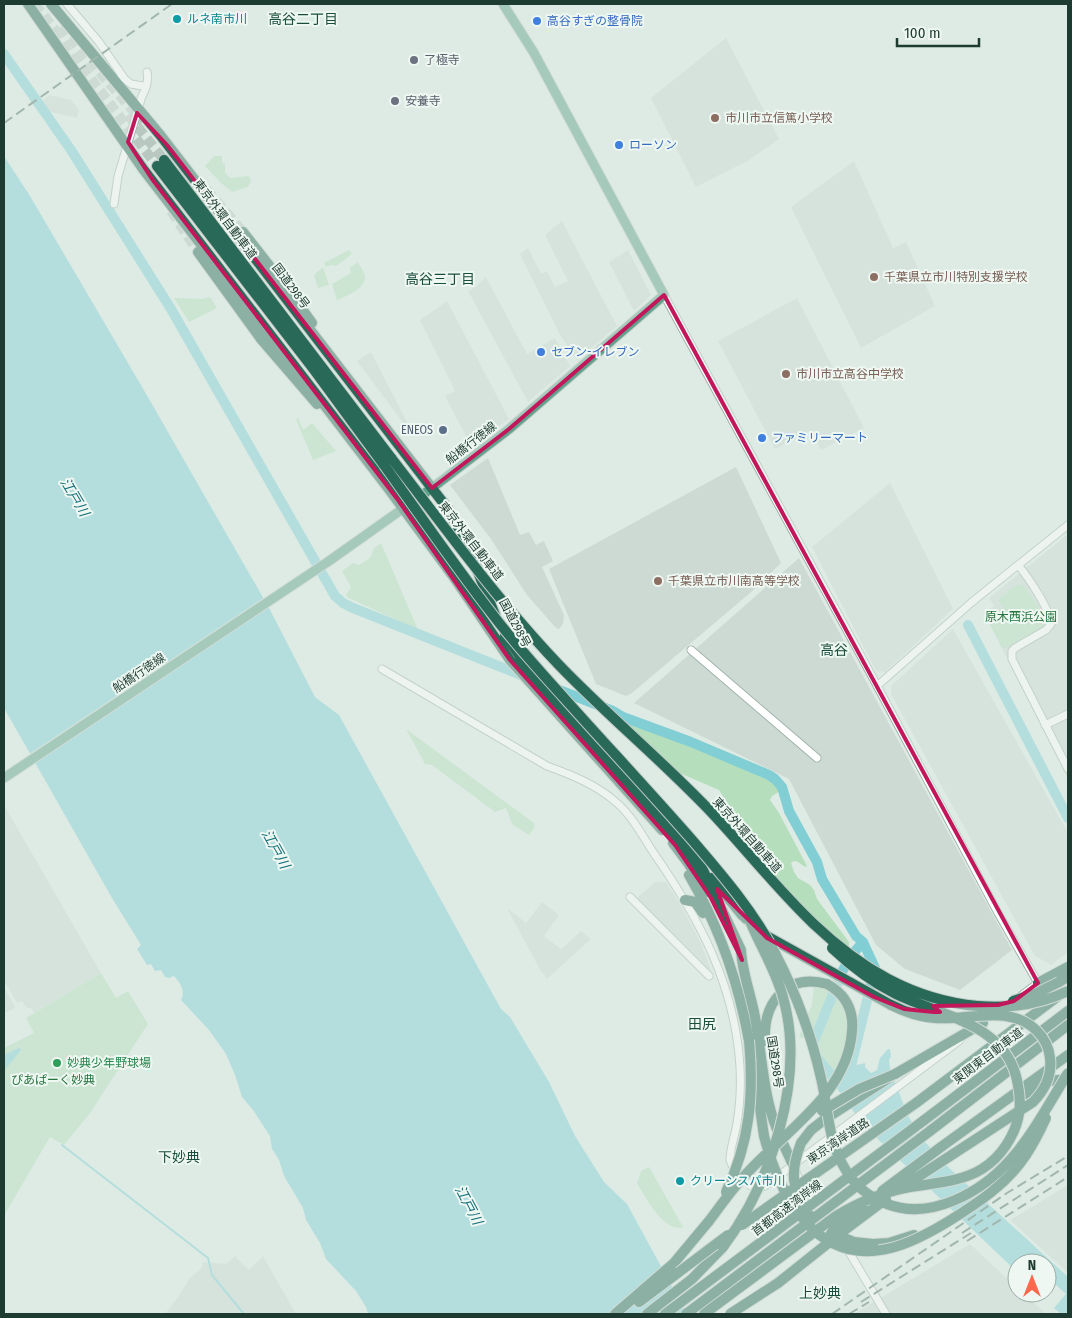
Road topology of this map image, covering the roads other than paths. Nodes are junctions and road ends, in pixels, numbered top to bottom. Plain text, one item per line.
1 (28, 4) edge
2 (50, 4) edge
3 (67, 4) edge
4 (504, 4) edge
5 (143, 86) junction
6 (142, 96) junction
7 (138, 110) junction
8 (128, 144) junction
9 (160, 163) tunnel mouth
10 (114, 204) dead end
11 (243, 232) tunnel mouth
12 (198, 252) tunnel mouth
13 (664, 296) junction
14 (344, 376) junction
15 (351, 439) junction
16 (388, 462) junction
17 (432, 488) junction
18 (404, 509) junction
19 (1068, 525) edge
20 (1018, 565) junction
21 (691, 650) dead end
22 (382, 669) dead end
23 (877, 686) junction
24 (1068, 714) edge
25 (1045, 725) junction
26 (817, 758) dead end
27 (1068, 770) edge
28 (4, 778) edge
29 (640, 808) junction
30 (701, 866) junction
31 (630, 897) dead end
32 (685, 900) junction
33 (743, 904) junction
34 (794, 906) junction
35 (742, 960) junction
36 (1068, 967) edge
37 (731, 970) junction
38 (709, 976) dead end
39 (1068, 977) edge
40 (1038, 984) junction
41 (1068, 990) edge
42 (891, 1005) junction
43 (1068, 1011) edge
44 (983, 1023) junction
45 (1068, 1025) edge
46 (749, 1040) junction
47 (1068, 1055) edge
48 (762, 1061) junction
49 (1068, 1072) edge
50 (895, 1074) junction
51 (1068, 1079) edge
52 (923, 1121) joint
53 (930, 1131) joint
54 (941, 1146) junction
55 (771, 1149) junction
56 (793, 1165) junction
57 (971, 1207) junction
58 (709, 1221) junction
59 (615, 1314) edge
60 (622, 1314) edge
61 (647, 1314) edge
62 (665, 1314) edge
63 (686, 1314) edge
64 (704, 1314) edge
65 (730, 1314) edge
66 (886, 1314) edge

1 - 8 highway, 国道298号
2 - 7 highway, 国道298号
3 - 5 street
4 - 13 main road
5 - 6 street
5 - 6 street
6 - 7 street
7 - 8 street
7 - 14 highway, 国道298号
8 - 10 street
8 - 15 highway, 国道298号
9 - 16 highway, 東京外環自動車道
11 - 14 highway
12 - 15 highway
13 - 17 main road, 船橋行徳線
13 - 23 street
14 - 17 highway, 国道298号
15 - 18 highway, 国道298号
16 - 33 highway, 東京外環自動車道, bridge
16 - 34 highway, 東京外環自動車道, bridge
17 - 18 main road, 船橋行徳線
17 - 30 highway, 国道298号
18 - 28 main road, 船橋行徳線
18 - 29 highway, 国道298号
19 - 20 street
20 - 23 street
20 - 25 street
21 - 26 street
22 - 32 street
23 - 40 street
24 - 25 street
25 - 27 street
29 - 35 highway, 国道298号
29 - 37 highway
30 - 35 highway, 国道298号
30 - 42 highway
31 - 38 street
32 - 37 highway
32 - 56 street
33 - 49 highway, bridge
33 - 61 highway, bridge
34 - 41 highway, bridge
34 - 64 highway, bridge
35 - 48 highway, 国道298号
36 - 40 highway
37 - 46 highway
39 - 42 highway, bridge
40 - 44 street
41 - 60 highway, 東京湾岸道路, bridge
42 - 65 highway, bridge
43 - 52 highway, 東関東自動車道, bridge
44 - 50 highway
44 - 56 street
45 - 53 highway, 東関東自動車道, bridge
46 - 57 highway, bridge
46 - 58 highway, bridge
47 - 54 highway
48 - 55 highway, bridge
48 - 56 highway, 国道298号
50 - 55 highway, bridge
50 - 57 highway, bridge
51 - 54 highway
51 - 57 highway, bridge
52 - 62 highway, 首都高速湾岸線, bridge
53 - 63 highway, 首都高速湾岸線, bridge
54 - 65 highway, bridge
55 - 58 highway, bridge
56 - 66 street
58 - 59 highway

